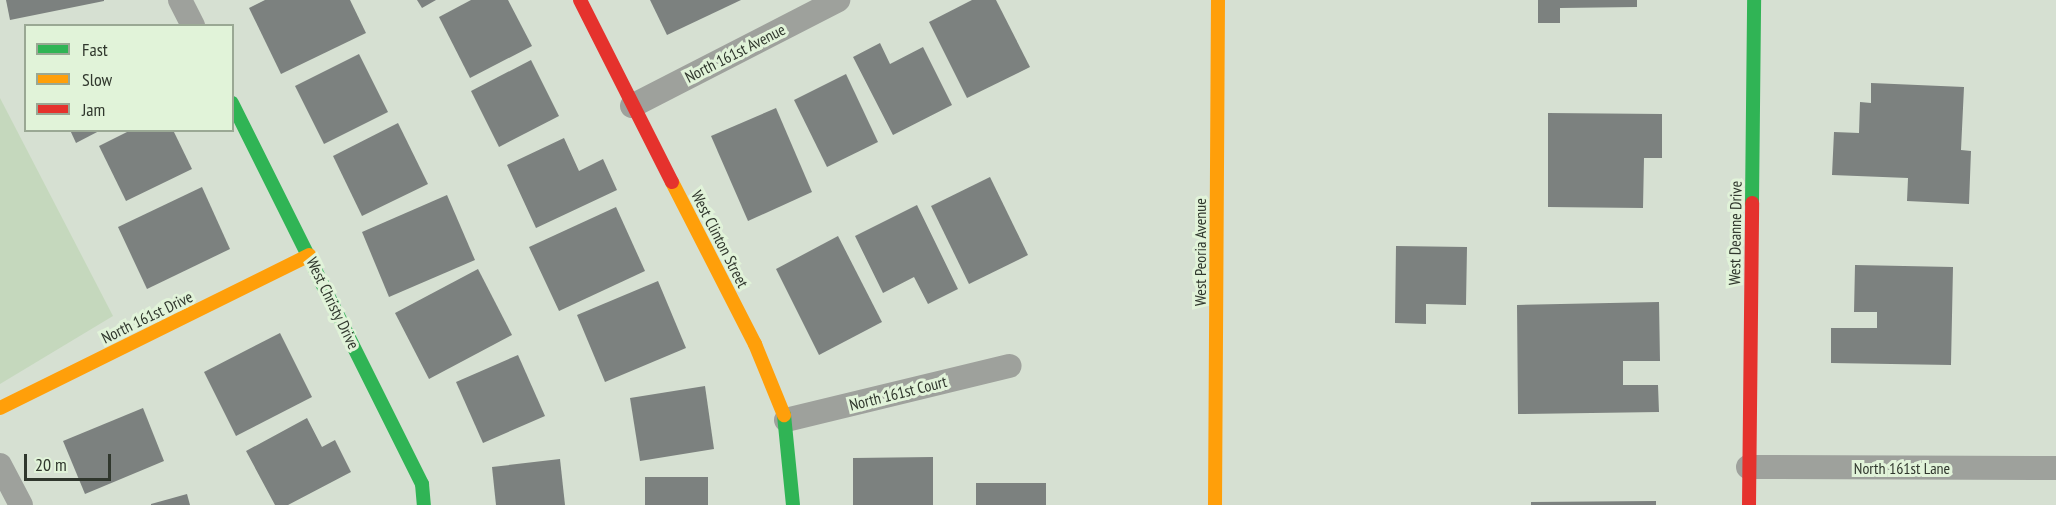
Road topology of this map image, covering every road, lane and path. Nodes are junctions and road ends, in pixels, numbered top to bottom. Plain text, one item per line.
1 (180, 0) edge
2 (580, 0) edge
3 (838, 0) edge
4 (1218, 0) edge
5 (1754, 0) edge
6 (192, 24) edge
7 (632, 106) junction
8 (234, 108) edge
9 (309, 255) junction
10 (1010, 366) dead end
11 (0, 408) edge
12 (786, 420) junction
13 (0, 465) edge
14 (1748, 467) junction
15 (2056, 468) edge
16 (21, 505) edge
17 (424, 505) edge
18 (793, 505) edge
19 (1215, 505) edge
20 (1749, 505) edge

1 - 6 street
2 - 7 street, West Clinton Street
3 - 7 street, North 161st Avenue
4 - 19 street, West Peoria Avenue
5 - 14 street, West Deanne Drive
7 - 12 street, West Clinton Street
8 - 9 street, West Christy Drive
9 - 11 street, North 161st Drive
9 - 17 street, West Christy Drive
10 - 12 street, North 161st Court
12 - 18 street, West Clinton Street
13 - 16 street
14 - 15 street, North 161st Lane
14 - 20 street, West Deanne Drive

